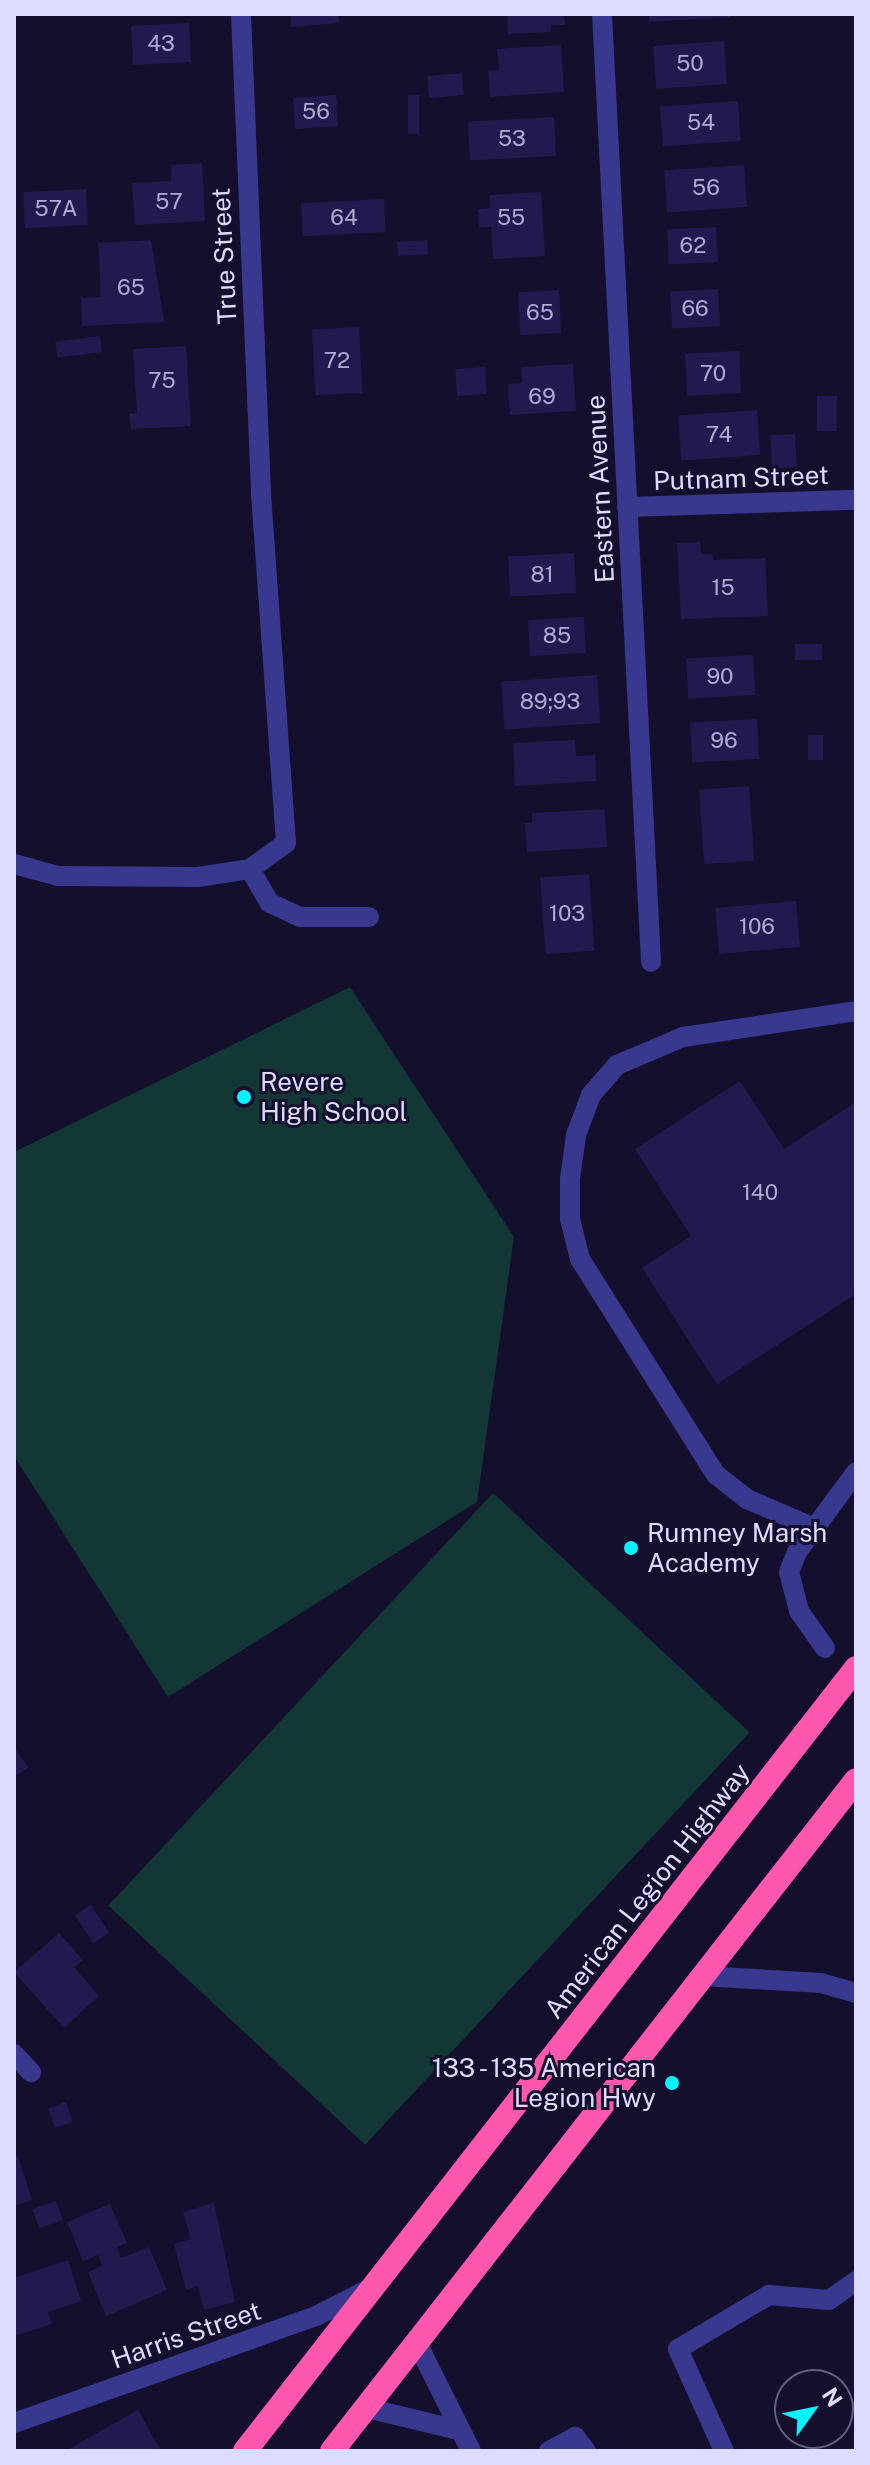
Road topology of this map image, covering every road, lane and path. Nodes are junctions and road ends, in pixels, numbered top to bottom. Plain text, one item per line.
1 (241, 14) edge
2 (602, 14) edge
3 (856, 500) edge
4 (627, 507) junction
5 (14, 864) edge
6 (250, 869) junction
7 (369, 917) dead end
8 (651, 962) dead end
9 (856, 1011) edge
10 (856, 1472) edge
11 (814, 1528) junction
12 (825, 1648) dead end
13 (856, 1668) edge
14 (856, 1780) edge
15 (703, 1976) junction
16 (856, 1993) edge
17 (14, 2054) edge
18 (31, 2072) dead end
19 (856, 2281) edge
20 (372, 2288) junction
21 (417, 2343) junction
22 (367, 2408) junction
23 (14, 2423) edge
24 (458, 2430) junction
25 (245, 2451) edge
26 (332, 2451) edge
27 (471, 2451) edge
28 (549, 2451) edge
29 (586, 2451) edge
30 (724, 2451) edge

1 - 6 street, True Street
2 - 4 street, Eastern Avenue
3 - 4 street, Putnam Street
4 - 8 street, Eastern Avenue
5 - 6 street
6 - 7 street
9 - 11 street
10 - 11 street
11 - 12 street
13 - 20 highway, American Legion Highway
14 - 15 highway
15 - 16 street
15 - 21 highway
17 - 18 street
19 - 30 street
20 - 23 street, Harris Street
20 - 25 highway, American Legion Highway
21 - 22 highway
21 - 24 street
22 - 24 street
22 - 26 highway
24 - 27 street
28 - 29 street

